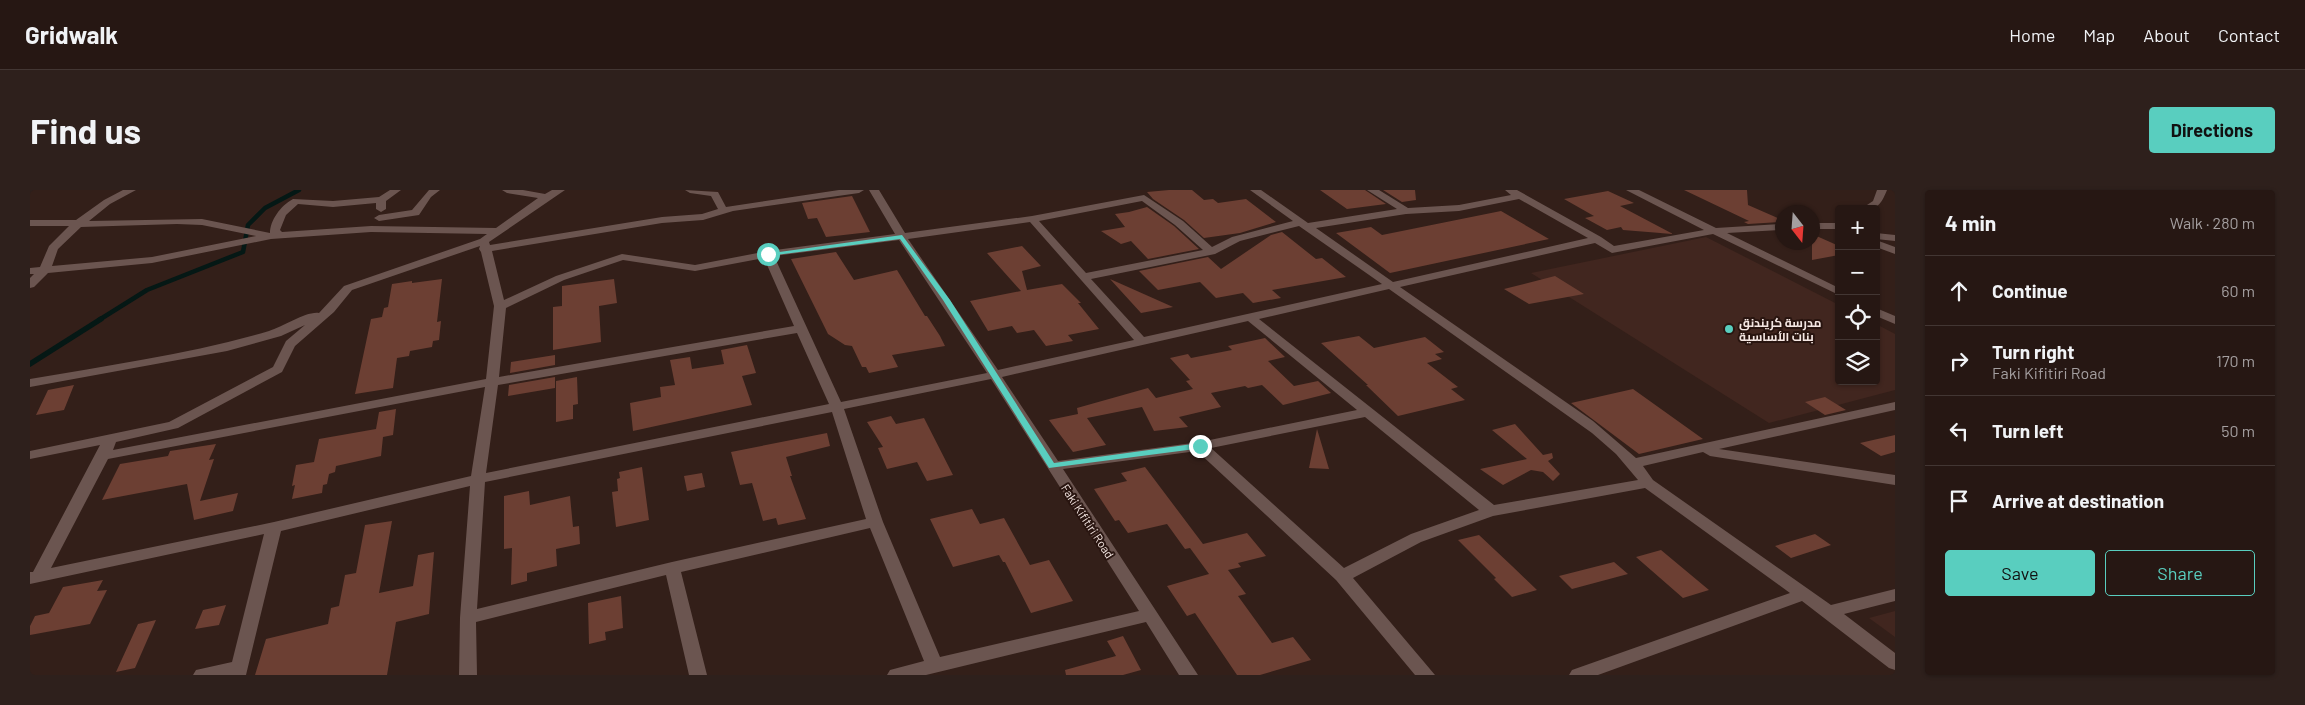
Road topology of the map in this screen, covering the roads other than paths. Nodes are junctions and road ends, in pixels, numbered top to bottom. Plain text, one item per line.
1 (131, 190) edge
2 (396, 190) edge
3 (435, 190) edge
4 (507, 190) edge
5 (560, 190) edge
6 (690, 190) edge
7 (858, 190) edge
8 (874, 190) edge
9 (1133, 190) edge
10 (1255, 190) edge
11 (1372, 190) edge
12 (1631, 190) edge
13 (1882, 190) edge
14 (1514, 193) edge
15 (546, 197) junction
16 (1144, 198) junction
17 (381, 200) junction
18 (1873, 205) edge
19 (723, 210) junction
20 (1406, 212) junction
21 (379, 218) junction
22 (1032, 219) junction
23 (30, 222) edge
24 (79, 223) junction
25 (1304, 224) junction
26 (1835, 224) edge
27 (1820, 225) edge
28 (1775, 228) edge
29 (371, 229) junction
30 (499, 231) junction
31 (1713, 232) junction
32 (276, 236) junction
33 (1880, 236) edge
34 (902, 237) junction
35 (1895, 238) edge
36 (1597, 239) junction
37 (484, 245) junction
38 (1880, 245) edge
39 (1895, 251) edge
40 (1211, 252) junction
41 (768, 254) junction
42 (45, 270) junction
43 (30, 271) edge
44 (1083, 277) junction
45 (30, 285) edge
46 (1394, 286) junction
47 (1835, 290) edge
48 (500, 306) junction
49 (330, 310) junction
50 (1880, 313) edge
51 (1251, 318) junction
52 (1895, 320) edge
53 (800, 329) junction
54 (1142, 342) junction
55 (994, 375) junction
56 (492, 382) junction
57 (30, 384) edge
58 (1895, 406) edge
59 (837, 408) junction
60 (1368, 412) junction
61 (110, 439) junction
62 (1200, 446) junction
63 (1701, 450) junction
64 (30, 455) edge
65 (103, 456) junction
66 (1635, 464) junction
67 (1052, 466) junction
68 (478, 479) junction
69 (1895, 480) edge
70 (1648, 483) junction
71 (1491, 511) junction
72 (875, 522) junction
73 (274, 527) junction
74 (672, 568) junction
75 (1342, 576) junction
76 (34, 577) edge
77 (1804, 594) junction
78 (1895, 595) edge
79 (1829, 612) junction
80 (1148, 614) junction
81 (468, 618) junction
82 (1895, 663) edge
83 (934, 664) junction
84 (238, 671) edge
85 (202, 675) edge
86 (468, 675) edge
87 (698, 675) edge
88 (896, 675) edge
89 (1189, 675) edge
90 (1426, 675) edge
91 (1578, 675) edge

1 - 24 street
2 - 17 street
3 - 21 street
4 - 15 street
5 - 15 street
6 - 19 street
7 - 19 street
8 - 34 street, Faki Kifitiri Road
9 - 16 street
10 - 25 street
11 - 20 street
12 - 31 street
13 - 18 street
14 - 20 street
14 - 36 street
15 - 30 street
16 - 22 street
16 - 40 street
17 - 21 street
17 - 32 street
19 - 37 street
20 - 25 street
21 - 29 street
22 - 34 street
22 - 44 street
23 - 24 street
24 - 32 street
24 - 42 street
25 - 40 street
25 - 46 street
26 - 27 street
28 - 31 street
29 - 30 street
29 - 32 street
30 - 37 street
31 - 36 street
31 - 47 street
32 - 42 street
33 - 35 street
34 - 41 street
34 - 55 street, Faki Kifitiri Road
36 - 46 street
37 - 48 street
37 - 49 street
38 - 39 street
40 - 44 street
41 - 48 street
41 - 53 street
42 - 43 street
42 - 45 street
44 - 54 street
46 - 51 street
46 - 66 street
48 - 56 street
49 - 57 street
49 - 61 street
50 - 52 street
51 - 54 street
51 - 60 street
53 - 56 street
53 - 59 street
54 - 55 street
55 - 59 street
55 - 67 street, Faki Kifitiri Road
56 - 65 street
56 - 68 street
58 - 63 street
59 - 68 street
59 - 72 street
60 - 62 street
60 - 71 street
61 - 64 street
61 - 65 street
62 - 67 street
62 - 75 street
63 - 66 street
63 - 69 street
65 - 76 street
66 - 70 street
67 - 80 street, Faki Kifitiri Road
68 - 73 street
68 - 81 street
70 - 71 street
70 - 77 street
71 - 75 street
72 - 74 street
72 - 83 street
73 - 76 street
73 - 84 street
74 - 81 street
74 - 87 street
75 - 90 street
77 - 79 street
77 - 91 street
78 - 79 street
79 - 82 street
80 - 83 street
80 - 89 street, Faki Kifitiri Road
81 - 86 street
83 - 88 street
84 - 85 street

